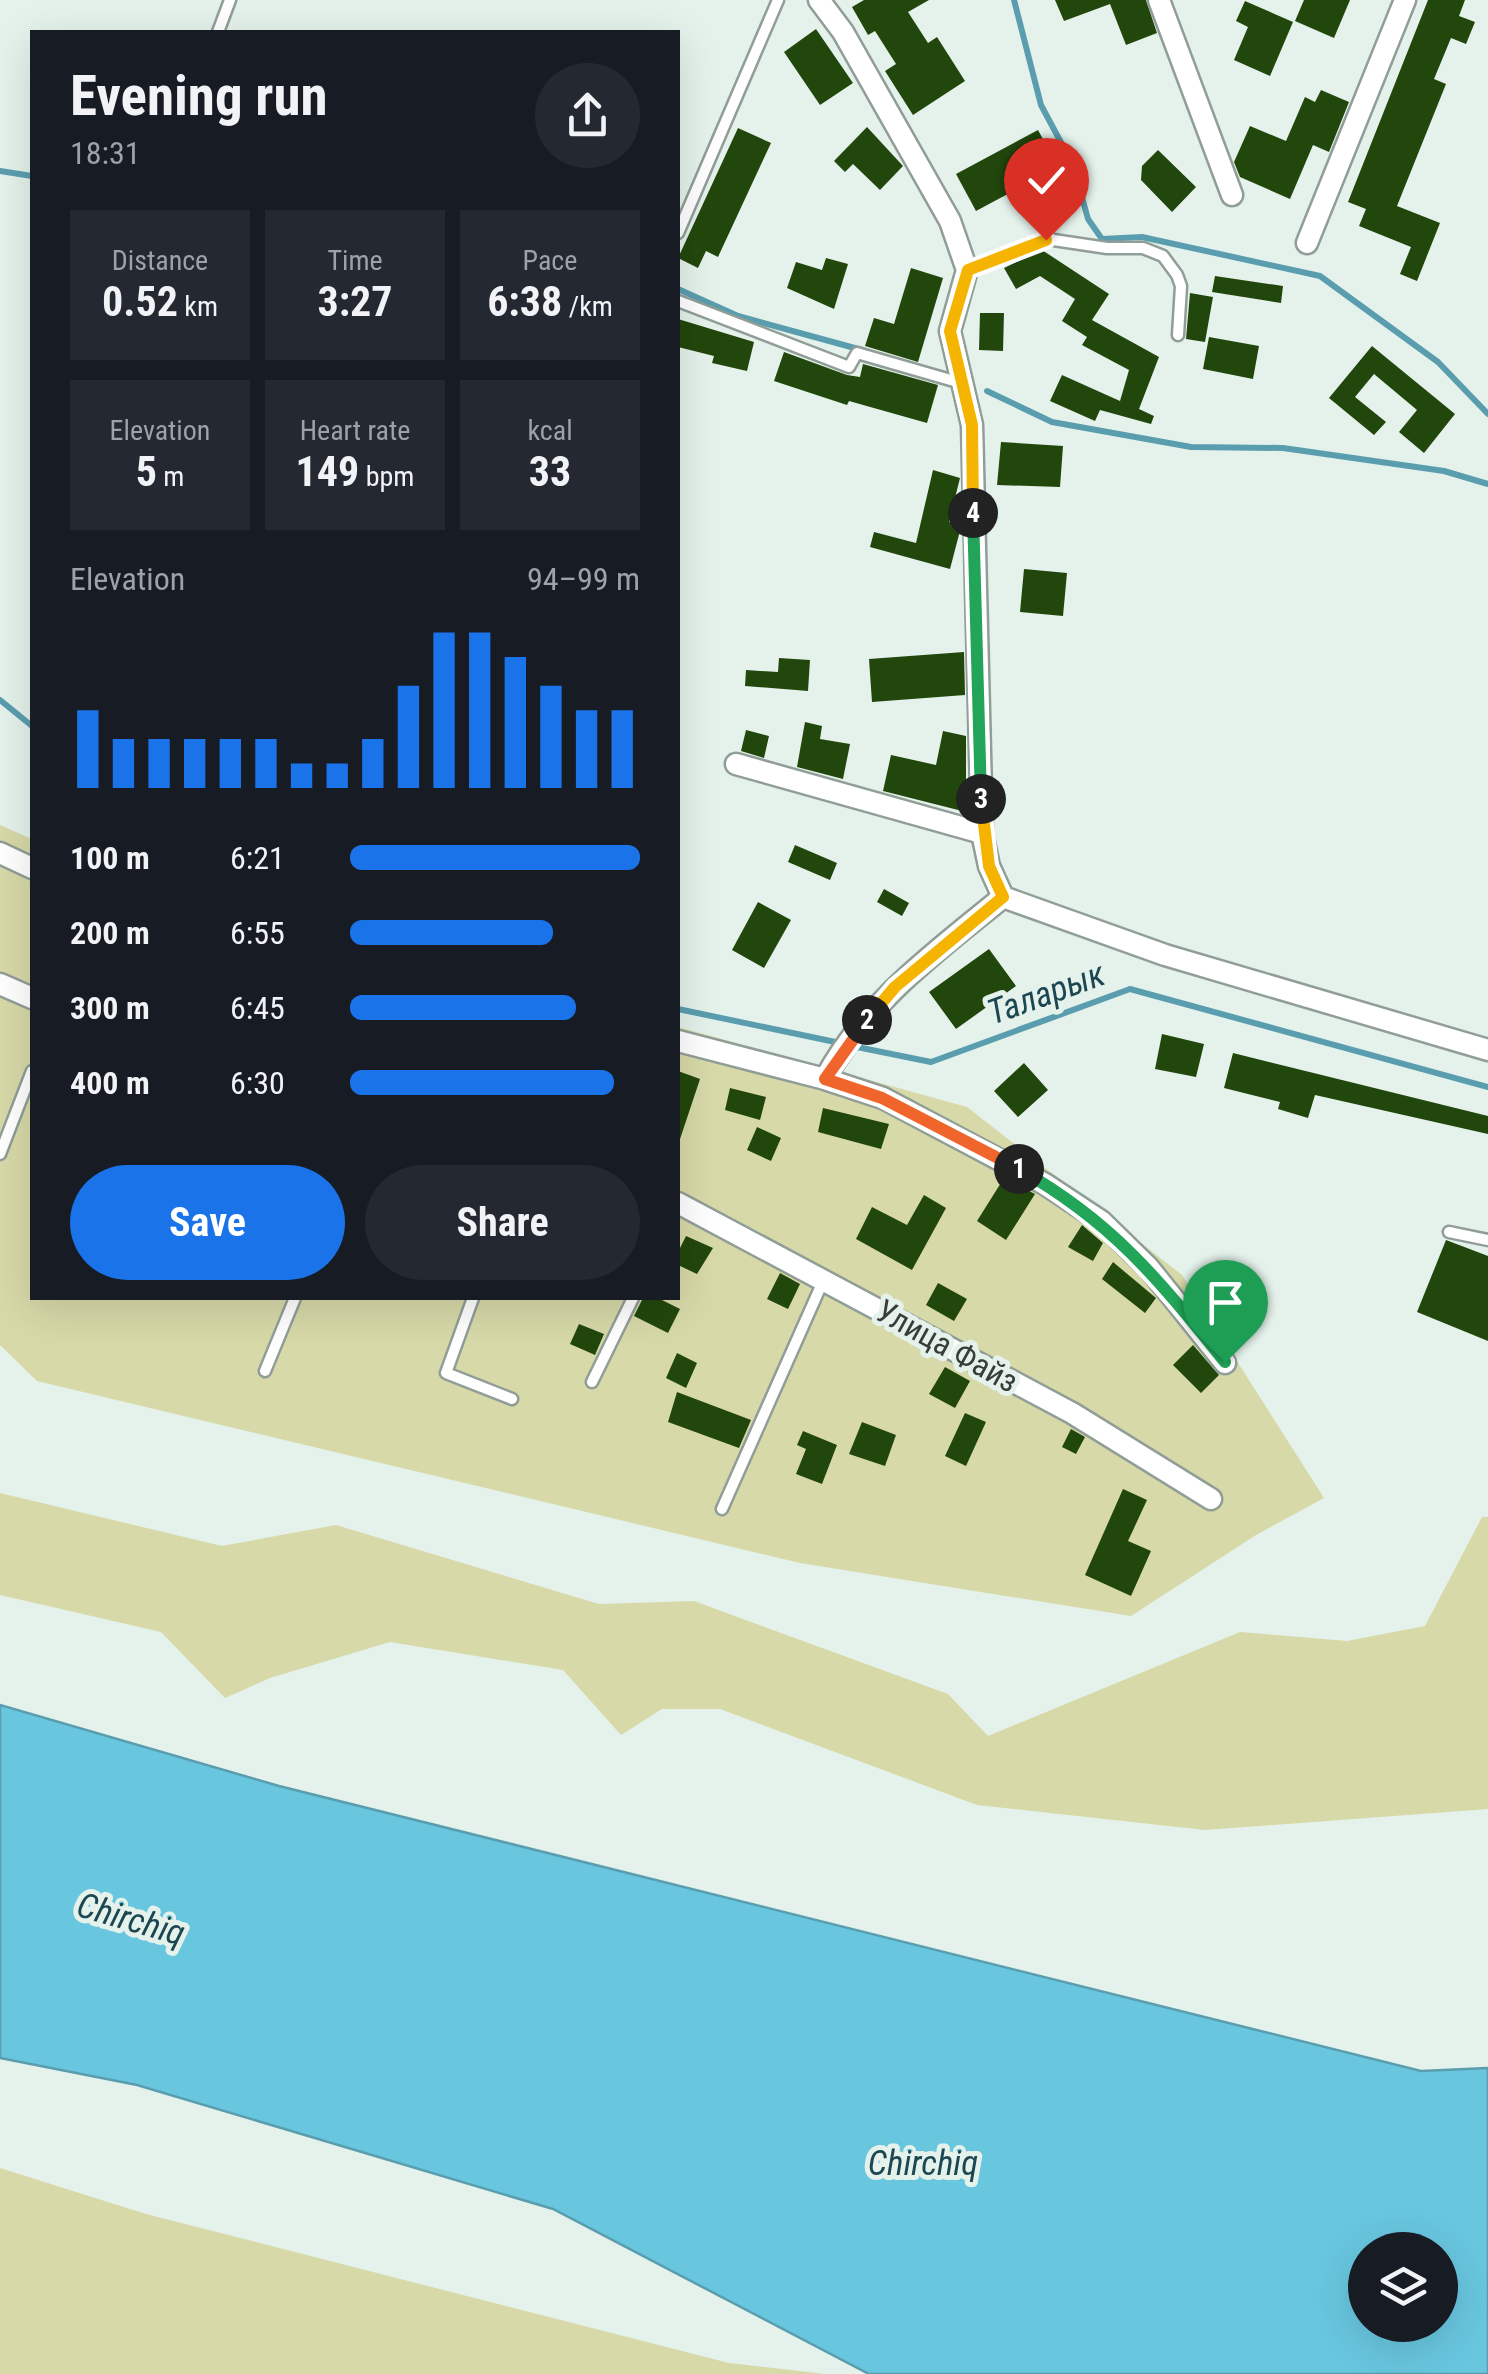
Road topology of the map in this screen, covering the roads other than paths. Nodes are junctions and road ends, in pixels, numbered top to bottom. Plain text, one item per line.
1 (230, 0) edge
2 (778, 0) edge
3 (819, 0) edge
4 (1404, 0) edge
5 (1167, 6) edge
6 (219, 30) edge
7 (1232, 195) dead end
8 (680, 228) edge
9 (1308, 243) dead end
10 (968, 270) junction
11 (680, 302) edge
12 (1178, 335) dead end
13 (961, 384) junction
14 (736, 764) dead end
15 (982, 833) junction
16 (0, 853) edge
17 (30, 867) edge
18 (1003, 897) junction
19 (0, 984) edge
20 (30, 997) edge
21 (680, 1043) edge
22 (1488, 1050) edge
23 (30, 1077) edge
24 (825, 1079) junction
25 (0, 1154) edge
26 (680, 1205) edge
27 (1449, 1232) dead end
28 (1488, 1240) edge
29 (824, 1278) junction
30 (294, 1300) edge
31 (472, 1300) edge
32 (632, 1300) edge
33 (1225, 1362) dead end
34 (265, 1371) dead end
35 (592, 1382) dead end
36 (512, 1399) dead end
37 (1211, 1499) dead end
38 (722, 1510) dead end

1 - 6 lane
2 - 8 lane
3 - 10 street
4 - 9 street
5 - 7 street
10 - 12 lane
10 - 13 street
11 - 13 lane
13 - 15 street
14 - 15 street
15 - 18 street
16 - 17 street
18 - 22 street
18 - 24 street
19 - 20 street
21 - 24 street
23 - 25 lane
24 - 33 street
26 - 29 street, Улица Файз
27 - 28 lane
29 - 37 street, Улица Файз
29 - 38 lane
30 - 34 lane
31 - 36 lane
32 - 35 lane

